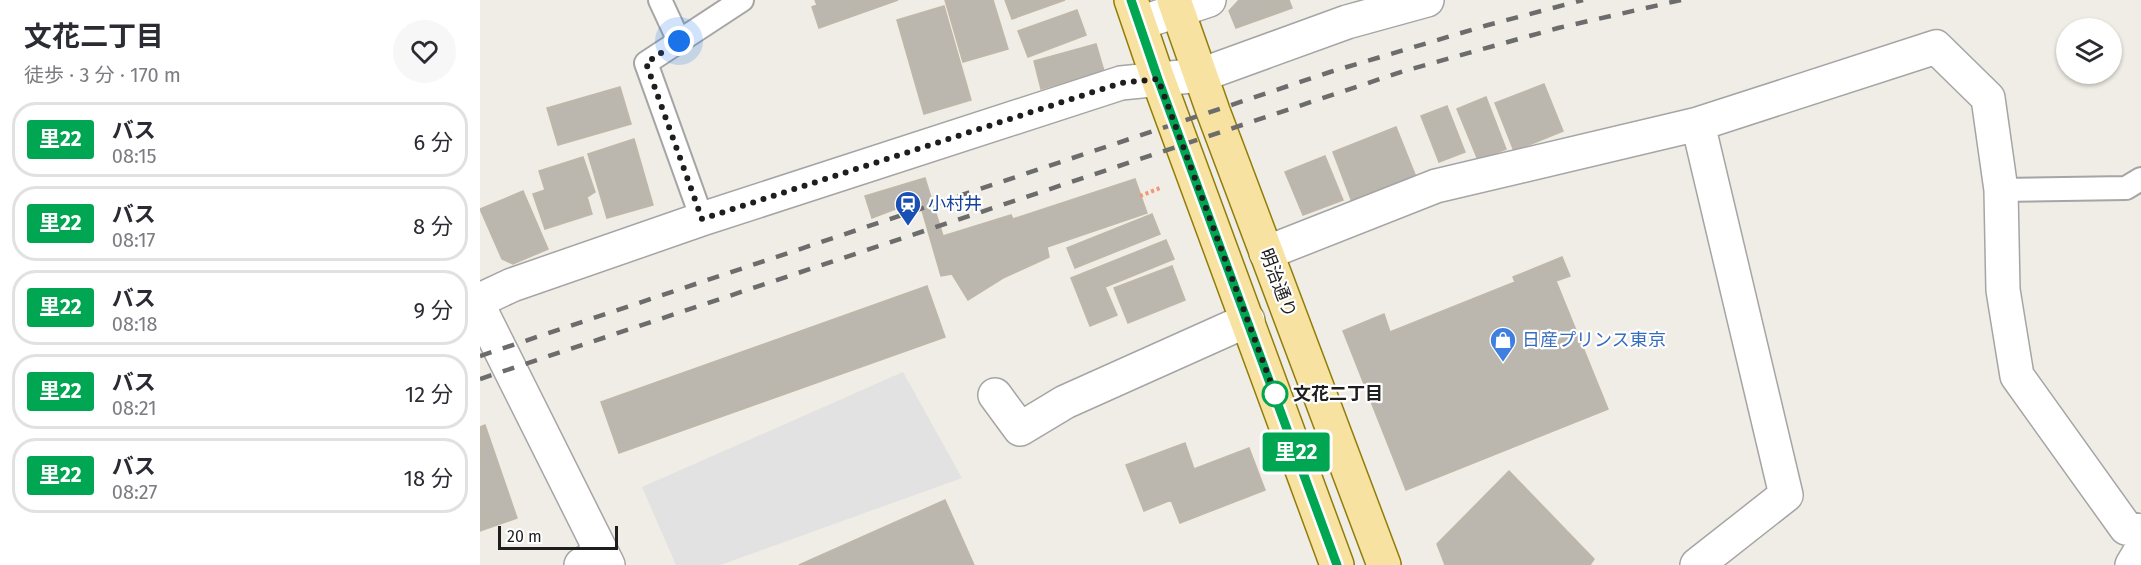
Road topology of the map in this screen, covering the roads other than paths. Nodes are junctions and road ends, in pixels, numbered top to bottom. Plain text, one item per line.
1 (660, 0) edge
2 (742, 0) edge
3 (1209, 0) edge
4 (1428, 0) edge
5 (1175, 6) edge
6 (1135, 11) edge
7 (679, 41) junction
8 (1201, 75) junction
9 (1158, 79) junction
10 (1698, 124) junction
11 (2141, 179) edge
12 (2001, 190) junction
13 (702, 219) junction
14 (1266, 254) junction
15 (480, 300) edge
16 (480, 309) edge
17 (1248, 320) junction
18 (995, 395) dead end
19 (2141, 531) edge
20 (2141, 550) edge
21 (597, 561) edge
22 (1337, 565) edge
23 (1384, 565) edge
24 (1697, 565) edge
25 (2132, 565) edge

1 - 7 lane
2 - 7 lane
3 - 5 street
4 - 8 street
5 - 6 street
5 - 8 main road, 明治通り
6 - 9 main road
7 - 13 lane
8 - 9 street
8 - 14 main road, 明治通り
9 - 13 street
9 - 17 main road
10 - 12 street
10 - 14 street
10 - 24 street
11 - 12 lane
12 - 19 street
13 - 15 street
14 - 23 main road, 明治通り
16 - 21 street
17 - 18 street
17 - 22 main road
20 - 25 street

